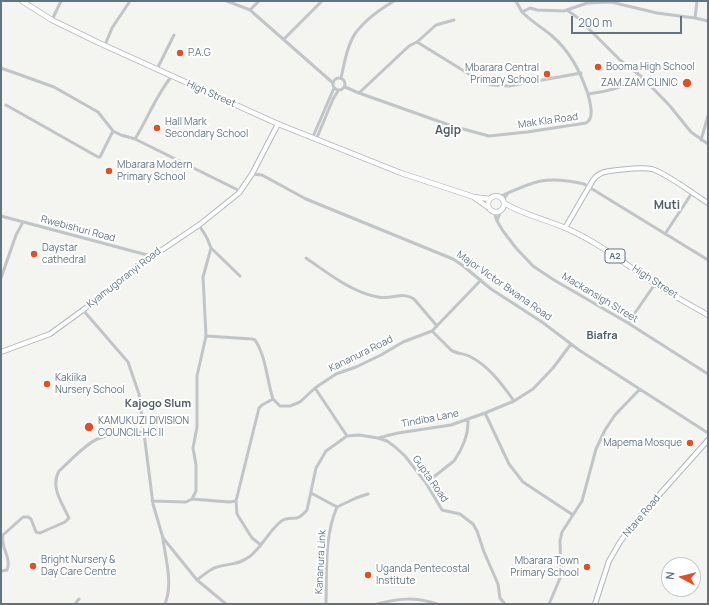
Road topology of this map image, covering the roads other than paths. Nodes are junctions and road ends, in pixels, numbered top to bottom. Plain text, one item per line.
1 (22, 1) edge
2 (61, 1) edge
3 (130, 1) edge
4 (227, 1) edge
5 (259, 1) edge
6 (322, 1) edge
7 (394, 1) edge
8 (516, 1) edge
9 (611, 1) edge
10 (697, 1) edge
11 (250, 10) junction
12 (567, 10) junction
13 (522, 12) junction
14 (695, 18) junction
15 (52, 20) junction
16 (454, 20) dead end
17 (708, 21) edge
18 (174, 35) dead end
19 (284, 39) junction
20 (417, 42) junction
21 (105, 45) junction
22 (1, 68) edge
23 (157, 69) junction
24 (581, 73) junction
25 (172, 76) junction
26 (642, 77) junction
27 (341, 78) junction
28 (333, 83) junction
29 (345, 87) junction
30 (334, 88) junction
31 (338, 91) junction
32 (359, 93) junction
33 (588, 94) junction
34 (6, 105) dead end
35 (708, 116) edge
36 (278, 124) junction
37 (113, 131) junction
38 (134, 139) junction
39 (314, 139) junction
40 (701, 140) junction
41 (708, 144) edge
42 (252, 174) junction
43 (589, 186) junction
44 (240, 191) junction
45 (692, 193) junction
46 (474, 197) junction
47 (490, 199) junction
48 (502, 200) junction
49 (708, 203) edge
50 (489, 208) junction
51 (501, 210) junction
52 (515, 210) junction
53 (494, 212) junction
54 (1, 216) edge
55 (23, 222) junction
56 (497, 222) junction
57 (199, 225) junction
58 (565, 228) junction
59 (665, 234) junction
60 (211, 248) junction
61 (151, 256) junction
62 (306, 258) dead end
63 (708, 260) edge
64 (240, 276) dead end
65 (1, 278) edge
66 (480, 280) junction
67 (655, 284) junction
68 (83, 310) junction
69 (708, 315) edge
70 (628, 323) junction
71 (437, 326) junction
72 (432, 331) junction
73 (206, 336) junction
74 (571, 344) junction
75 (1, 352) edge
76 (708, 374) edge
77 (315, 388) junction
78 (640, 389) junction
79 (272, 399) junction
80 (514, 401) junction
81 (485, 413) junction
82 (468, 419) junction
83 (143, 432) junction
84 (708, 433) edge
85 (347, 436) junction
86 (378, 438) junction
87 (708, 440) edge
88 (426, 483) junction
89 (311, 492) junction
90 (368, 494) dead end
91 (192, 499) junction
92 (236, 500) junction
93 (152, 501) junction
94 (337, 507) junction
95 (573, 515) junction
96 (163, 538) junction
97 (261, 545) junction
98 (1, 571) edge
99 (196, 580) junction
100 (79, 599) dead end
101 (75, 604) edge
102 (165, 604) edge
103 (226, 604) edge
104 (326, 604) edge
105 (377, 604) edge
106 (437, 604) edge
107 (506, 604) edge
108 (548, 604) edge
109 (594, 604) edge

1 - 15 main road, High Street
2 - 15 street
3 - 21 street
4 - 11 street
5 - 11 street
6 - 19 street
7 - 27 street
8 - 13 street
9 - 12 street
9 - 14 street
10 - 14 street
11 - 19 street
12 - 13 street
12 - 26 street
13 - 24 street
14 - 17 street
15 - 21 main road, High Street
16 - 20 street
18 - 23 street
19 - 28 street
20 - 24 street
20 - 32 street
21 - 23 main road, High Street
22 - 37 street
23 - 25 main road, High Street
24 - 33 street
25 - 36 main road, High Street
25 - 38 street
26 - 33 street
26 - 40 street
27 - 28 street
27 - 29 street
28 - 30 street
29 - 31 street
29 - 32 street, Mak Kla Road
30 - 31 street
30 - 39 street
31 - 39 street
32 - 33 street, Mak Kla Road
34 - 37 street
35 - 40 street
36 - 39 main road, High Street
36 - 42 main road, Kyamugoranyi Road
37 - 38 street
38 - 44 street
39 - 46 main road, High Street
40 - 41 street
42 - 44 main road, Kyamugoranyi Road
42 - 66 street, Major Victor Bwana Road
43 - 45 main road
43 - 48 street
43 - 58 main road
43 - 59 street
44 - 57 main road, Kyamugoranyi Road
45 - 49 main road
45 - 59 street
46 - 47 main road, High Street
46 - 50 main road, High Street
47 - 48 main road
47 - 50 main road
48 - 51 main road
48 - 52 main road, High Street / A2
50 - 53 main road
51 - 52 main road, High Street / A2
51 - 53 main road, A2
51 - 56 street
52 - 58 main road, High Street / A2
53 - 56 street, Mackansigh Street
54 - 55 street, Rwebishuri Road
55 - 61 street, Rwebishuri Road
55 - 65 street
56 - 70 street, Mackansigh Street
57 - 60 street
57 - 61 main road, Kyamugoranyi Road
58 - 67 main road, High Street / A2
59 - 63 street
60 - 64 street
60 - 73 street
61 - 68 main road, Kyamugoranyi Road
62 - 71 street
66 - 71 street, Kananura Road
66 - 74 street, Major Victor Bwana Road
67 - 69 main road, High Street / A2
67 - 70 street
68 - 75 main road, Kyamugoranyi Road
68 - 83 street
70 - 76 street, Mackansigh Street
71 - 72 street, Kananura Road
72 - 77 street, Kananura Road
72 - 80 street
73 - 79 street
73 - 91 street
74 - 78 street, Major Victor Bwana Road
74 - 80 street, Tindiba Lane
77 - 79 street, Kananura Road
77 - 85 street
78 - 84 street, Major Victor Bwana Road
78 - 95 street
79 - 92 street
80 - 81 street, Tindiba Lane
81 - 82 street, Tindiba Lane
81 - 95 street
82 - 86 street, Tindiba Lane
82 - 88 street
83 - 93 street
83 - 98 street
85 - 86 street, Gupta Road
85 - 89 street
86 - 88 street, Gupta Road
87 - 109 main road, Ntare Road
88 - 107 street, Gupta Road
89 - 94 street
89 - 97 street
90 - 94 street
91 - 92 street
91 - 93 street
92 - 97 street
93 - 96 street
94 - 104 street, Kananura Link
95 - 108 street
96 - 99 street
96 - 102 street
97 - 99 street
99 - 103 street
100 - 101 street
105 - 106 street

